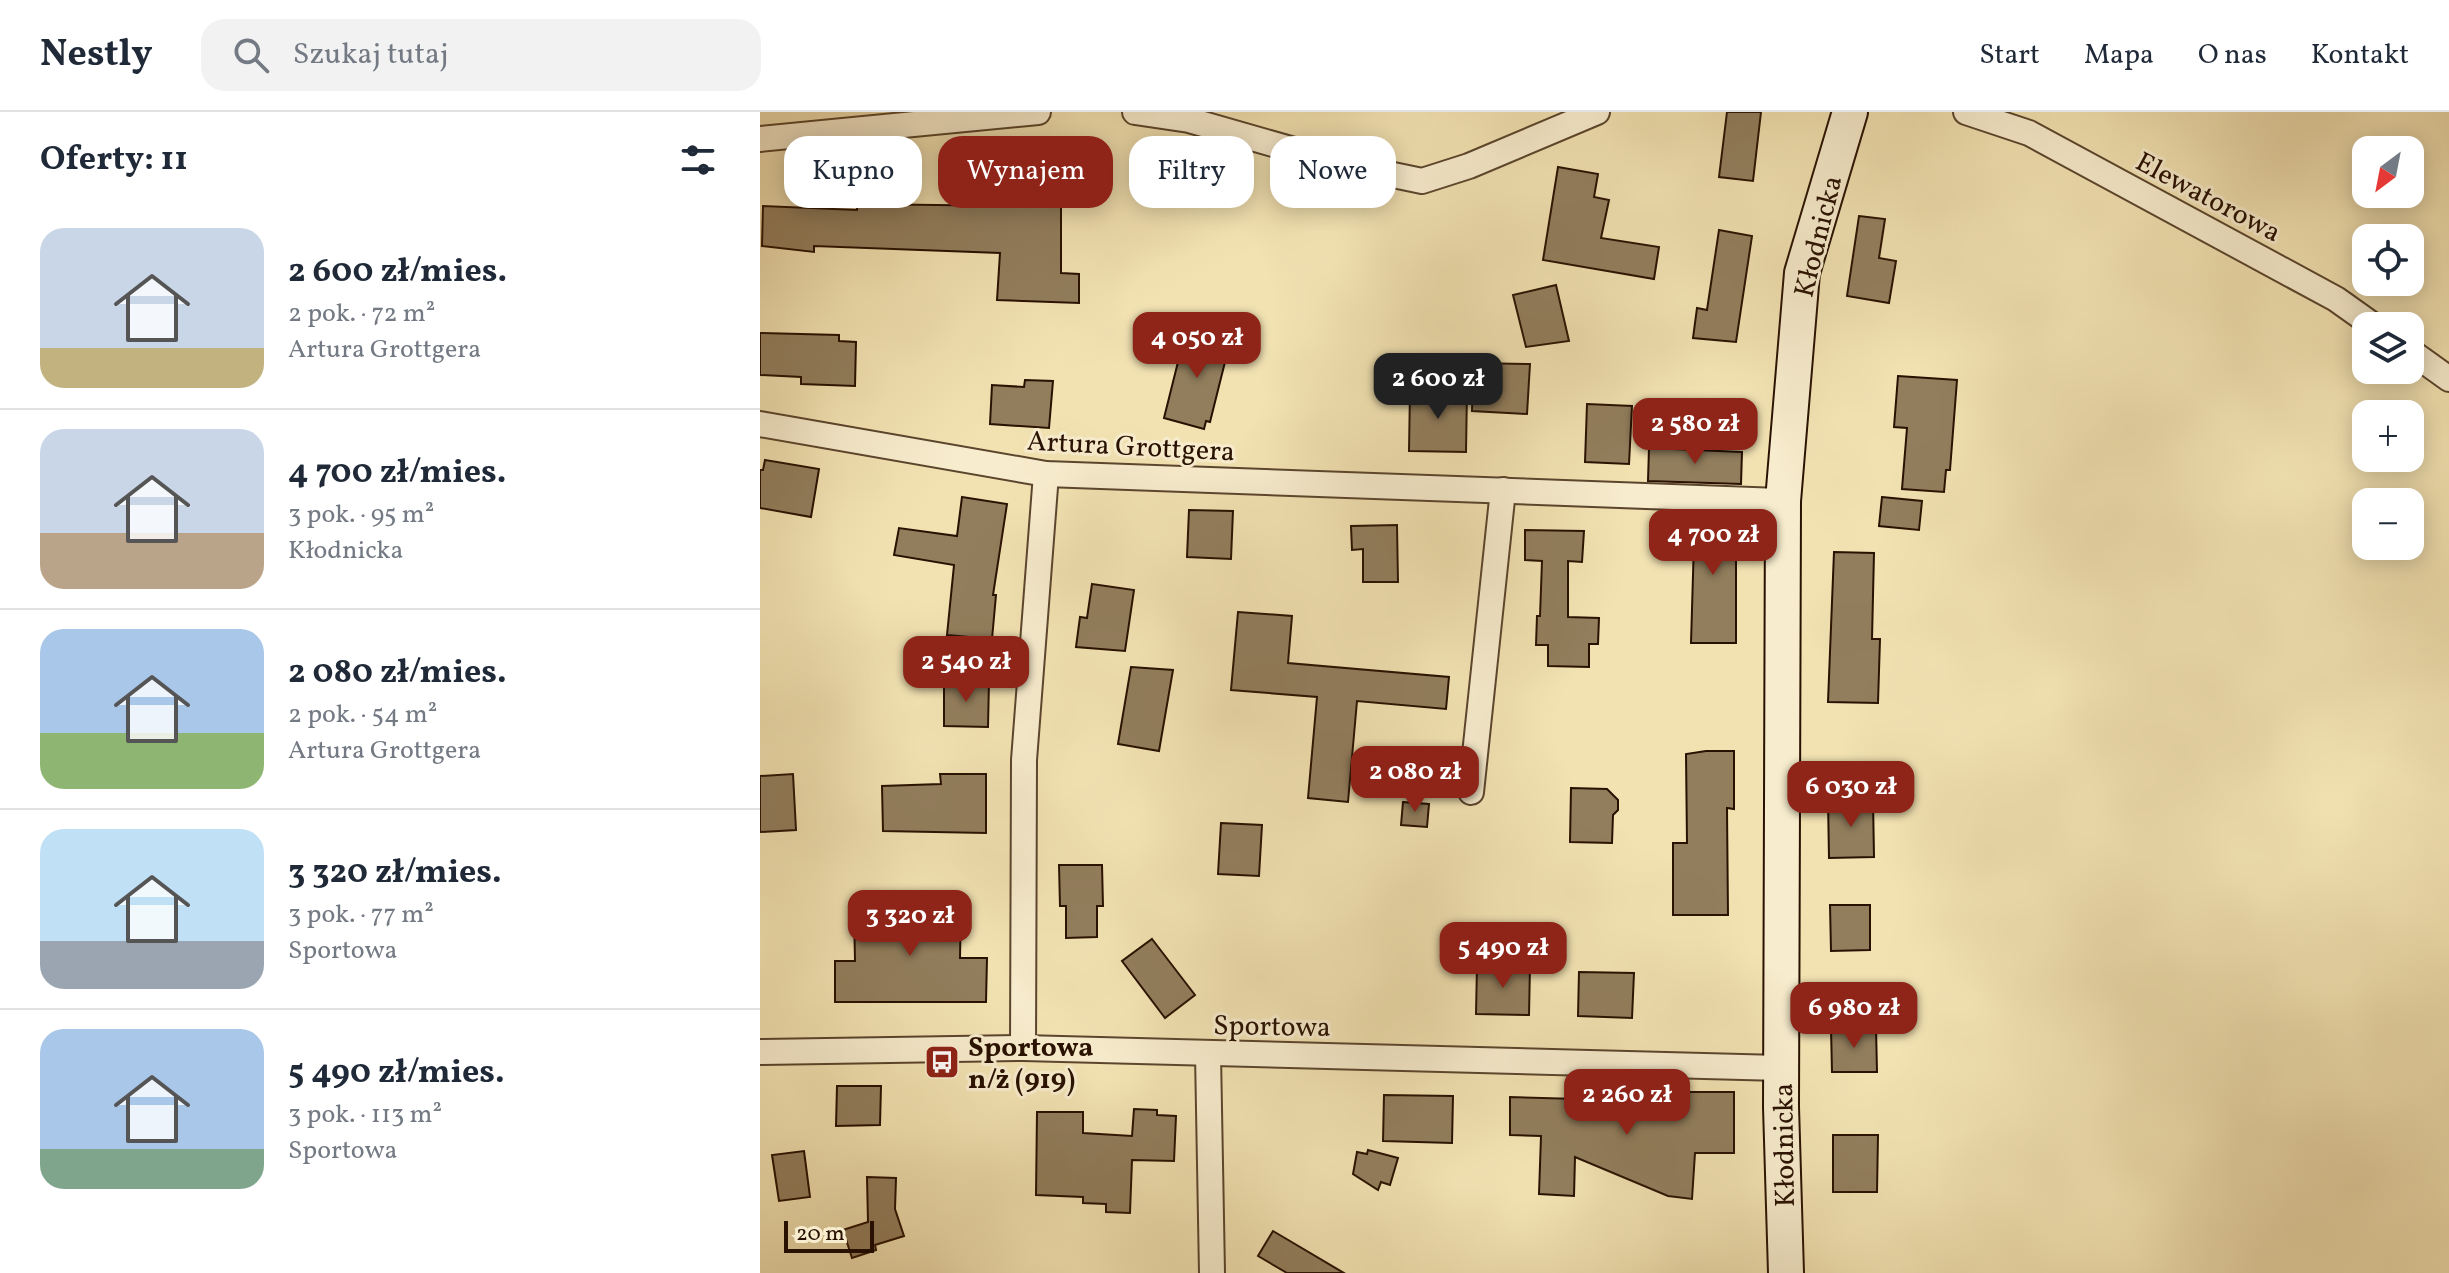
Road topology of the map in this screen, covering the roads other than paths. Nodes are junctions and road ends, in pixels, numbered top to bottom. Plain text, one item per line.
1 (1038, 112) edge
2 (1135, 112) edge
3 (1597, 112) edge
4 (1850, 112) edge
5 (1966, 112) edge
6 (760, 139) edge
7 (2354, 312) edge
8 (2424, 361) edge
9 (2449, 379) edge
10 (760, 424) edge
11 (1046, 474) junction
12 (1503, 490) junction
13 (1783, 501) junction
14 (1471, 792) dead end
15 (1023, 1048) junction
16 (760, 1052) edge
17 (1208, 1054) junction
18 (1782, 1068) junction
19 (1212, 1273) edge
20 (1786, 1273) edge

1 - 6 street
2 - 3 street
4 - 13 main road, Kłodnicka
5 - 7 street, Elewatorowa
8 - 9 street
10 - 11 street, Artura Grottgera
11 - 12 street, Artura Grottgera
11 - 15 street
12 - 13 street, Artura Grottgera
12 - 14 street
13 - 18 main road, Kłodnicka
15 - 16 street, Sportowa
15 - 17 street, Sportowa
17 - 18 street, Sportowa
17 - 19 street
18 - 20 main road, Kłodnicka

